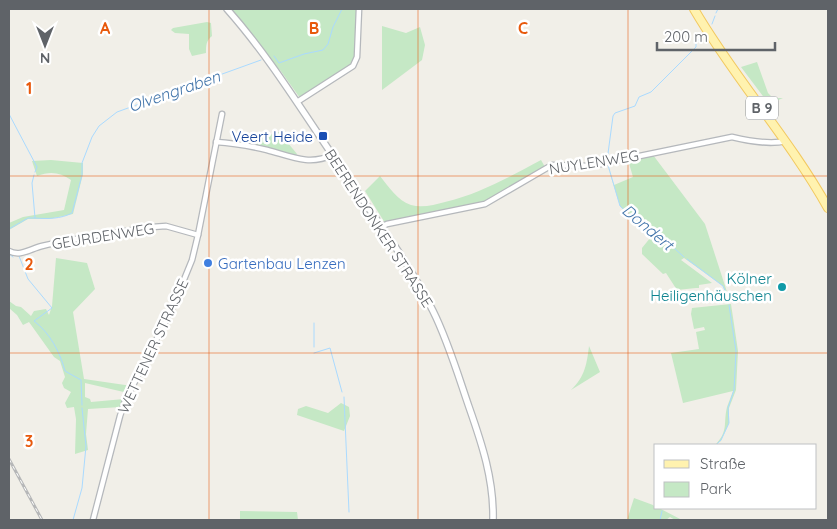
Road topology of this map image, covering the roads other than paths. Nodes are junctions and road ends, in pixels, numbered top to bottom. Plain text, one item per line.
1 (227, 9) edge
2 (359, 9) edge
3 (694, 9) edge
4 (297, 102) junction
5 (222, 114) dead end
6 (786, 141) junction
7 (216, 142) junction
8 (332, 155) junction
9 (828, 208) edge
10 (381, 227) junction
11 (198, 235) junction
12 (9, 251) edge
13 (93, 520) edge
14 (493, 520) edge

1 - 4 street
2 - 4 street
3 - 6 main road, B 9
4 - 8 street, BEERENDONKER STRASSE
5 - 7 street, WETTENER STRASSE
6 - 9 main road, B 9
6 - 10 street, NUYLENWEG
7 - 8 street
7 - 11 street, WETTENER STRASSE
8 - 10 street, BEERENDONKER STRASSE
10 - 14 street, BEERENDONKER STRASSE
11 - 12 street, GEURDENWEG
11 - 13 street, WETTENER STRASSE

